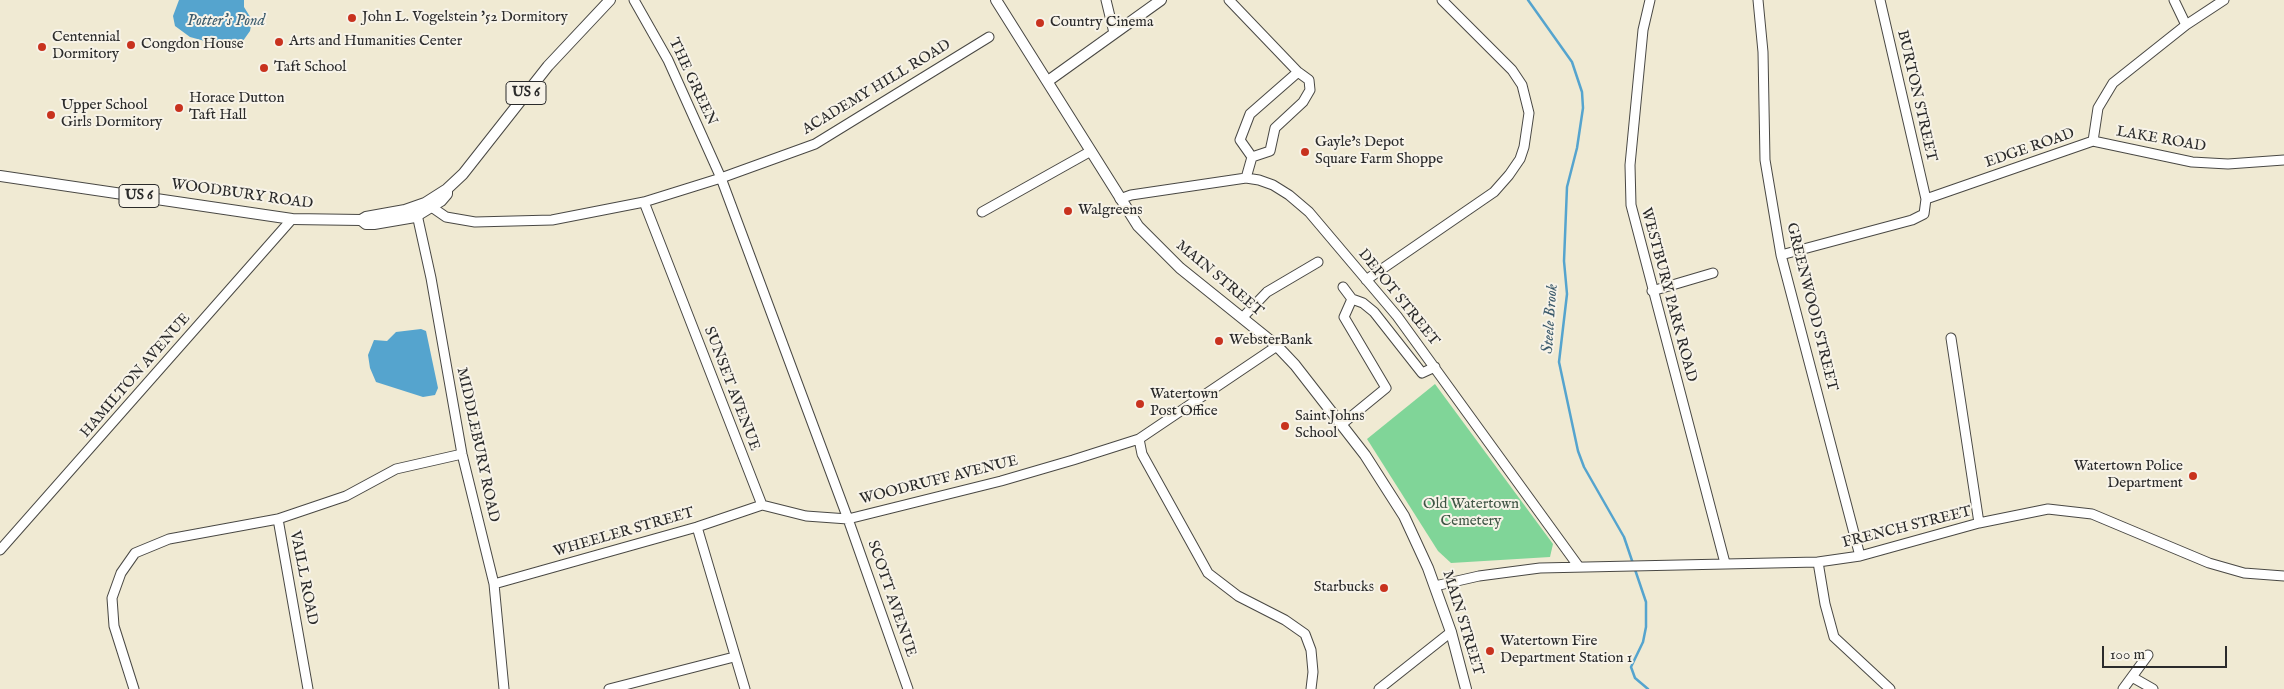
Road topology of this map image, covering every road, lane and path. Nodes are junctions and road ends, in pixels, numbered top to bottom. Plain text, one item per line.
1 (609, 0) edge
2 (634, 0) edge
3 (996, 0) edge
4 (1106, 0) edge
5 (1161, 0) edge
6 (1229, 0) edge
7 (1442, 0) edge
8 (1650, 0) edge
9 (1758, 0) edge
10 (1880, 0) edge
11 (2174, 0) edge
12 (2224, 0) edge
13 (2186, 25) junction
14 (1114, 33) junction
15 (988, 37) dead end
16 (1298, 72) junction
17 (1048, 81) junction
18 (2093, 141) junction
19 (1091, 152) junction
20 (1252, 157) junction
21 (2284, 160) edge
22 (0, 176) edge
23 (720, 178) junction
24 (1246, 178) junction
25 (447, 189) junction
26 (1120, 199) junction
27 (1926, 199) junction
28 (644, 202) junction
29 (433, 208) junction
30 (416, 212) junction
31 (982, 212) dead end
32 (292, 219) junction
33 (1781, 255) junction
34 (1318, 262) dead end
35 (1713, 273) dead end
36 (1366, 280) junction
37 (1343, 288) dead end
38 (1652, 291) junction
39 (1352, 299) junction
40 (1243, 318) junction
41 (1951, 338) dead end
42 (1277, 346) junction
43 (1435, 367) junction
44 (1342, 424) junction
45 (1139, 439) junction
46 (462, 454) junction
47 (762, 505) junction
48 (278, 518) junction
49 (848, 519) junction
50 (1979, 523) junction
51 (697, 527) junction
52 (0, 550) edge
53 (1860, 556) junction
54 (1818, 562) junction
55 (1725, 563) junction
56 (1579, 566) junction
57 (2284, 576) edge
58 (494, 584) junction
59 (1435, 586) junction
60 (1451, 632) junction
61 (2148, 655) dead end
62 (734, 657) junction
63 (2132, 677) junction
64 (134, 689) edge
65 (308, 689) edge
66 (504, 689) edge
67 (610, 689) edge
68 (745, 689) edge
69 (908, 689) edge
70 (1311, 689) edge
71 (1379, 689) edge
72 (1466, 689) edge
73 (1890, 689) edge
74 (2123, 689) edge
75 (2154, 689) edge

1 - 25 main road, US 6
2 - 23 street, THE GREEN
3 - 17 main road, MAIN STREET
4 - 14 street
5 - 14 main road
6 - 16 street
7 - 36 street
8 - 38 street, WESTBURY PARK ROAD
9 - 33 street, GREENWOOD STREET
10 - 27 street, BURTON STREET
11 - 13 street
12 - 13 street, EDGE ROAD
13 - 18 street, EDGE ROAD
14 - 17 main road
15 - 23 street, ACADEMY HILL ROAD
16 - 20 street
16 - 20 street
17 - 19 main road, MAIN STREET
18 - 21 street, LAKE ROAD
18 - 27 street, EDGE ROAD
19 - 26 main road, MAIN STREET
19 - 31 street
20 - 24 street
22 - 32 main road, WOODBURY ROAD / US 6
23 - 28 street
23 - 49 street, WOODRUFF AVENUE
24 - 26 street, DEPOT STREET
24 - 36 street, DEPOT STREET
25 - 29 main road, WOODBURY ROAD / US 6
25 - 30 main road, WOODBURY ROAD / US 6
26 - 40 main road, MAIN STREET
27 - 33 street
28 - 29 street
28 - 47 street, SUNSET AVENUE
29 - 30 main road, WOODBURY ROAD / US 6
30 - 32 main road, WOODBURY ROAD / US 6
30 - 46 street, MIDDLEBURY ROAD
32 - 52 street, HAMILTON AVENUE
33 - 53 street, GREENWOOD STREET
34 - 40 street
35 - 38 street
36 - 43 street, DEPOT STREET
37 - 39 street
38 - 55 street, WESTBURY PARK ROAD
39 - 43 street
39 - 44 street
40 - 42 main road, MAIN STREET
41 - 50 street
42 - 44 main road, MAIN STREET
42 - 45 street, WOODRUFF AVENUE
43 - 56 street, DEPOT STREET
44 - 59 main road, MAIN STREET
45 - 49 street, WOODRUFF AVENUE
45 - 70 street
46 - 48 street, VAILL ROAD
46 - 58 street, MIDDLEBURY ROAD
47 - 49 street
47 - 51 street, WHEELER STREET
48 - 64 street
48 - 65 street, VAILL ROAD
49 - 69 street, SCOTT AVENUE
50 - 53 street, FRENCH STREET
50 - 57 street, FRENCH STREET
51 - 58 street, WHEELER STREET
51 - 62 street
53 - 54 street, FRENCH STREET
54 - 55 street, FRENCH STREET
54 - 73 street
55 - 56 street, FRENCH STREET
56 - 59 street, FRENCH STREET
58 - 66 street, MIDDLEBURY ROAD
59 - 60 main road, MAIN STREET
60 - 71 street
60 - 72 main road, MAIN STREET
61 - 63 street
62 - 67 street
62 - 68 street
63 - 74 street
63 - 75 street

